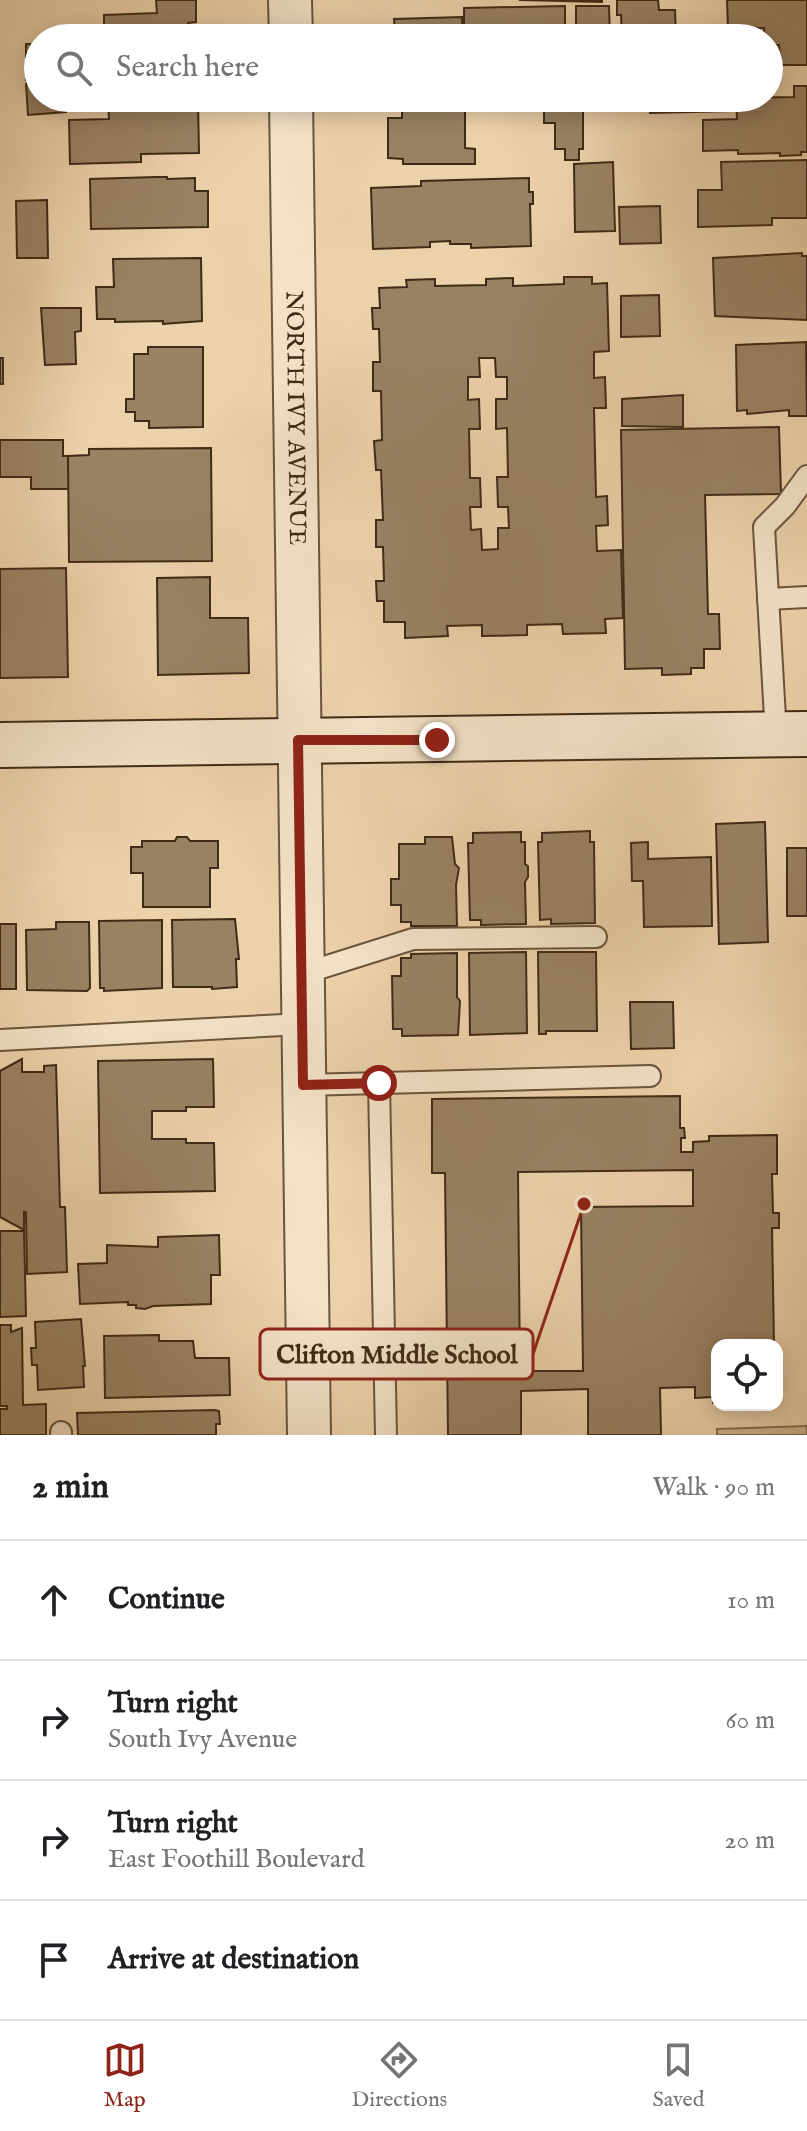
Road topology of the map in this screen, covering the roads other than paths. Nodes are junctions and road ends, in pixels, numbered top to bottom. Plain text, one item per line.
1 (290, 0) edge
2 (291, 24) edge
3 (291, 112) edge
4 (807, 476) edge
5 (807, 597) edge
6 (768, 599) junction
7 (791, 734) edge
8 (298, 740) junction
9 (0, 745) edge
10 (596, 937) dead end
11 (302, 974) junction
12 (303, 1024) junction
13 (0, 1040) edge
14 (650, 1076) dead end
15 (379, 1083) junction
16 (303, 1085) junction
17 (309, 1435) edge
18 (386, 1435) edge

1 - 2 street
3 - 8 street, NORTH IVY AVENUE
4 - 6 lane
5 - 6 lane
6 - 7 lane
7 - 8 main road
8 - 9 main road
8 - 11 street, NORTH IVY AVENUE
10 - 11 lane
11 - 12 street, NORTH IVY AVENUE
12 - 13 lane
12 - 16 street, NORTH IVY AVENUE
14 - 15 lane
15 - 16 lane
15 - 18 lane
16 - 17 street, NORTH IVY AVENUE

